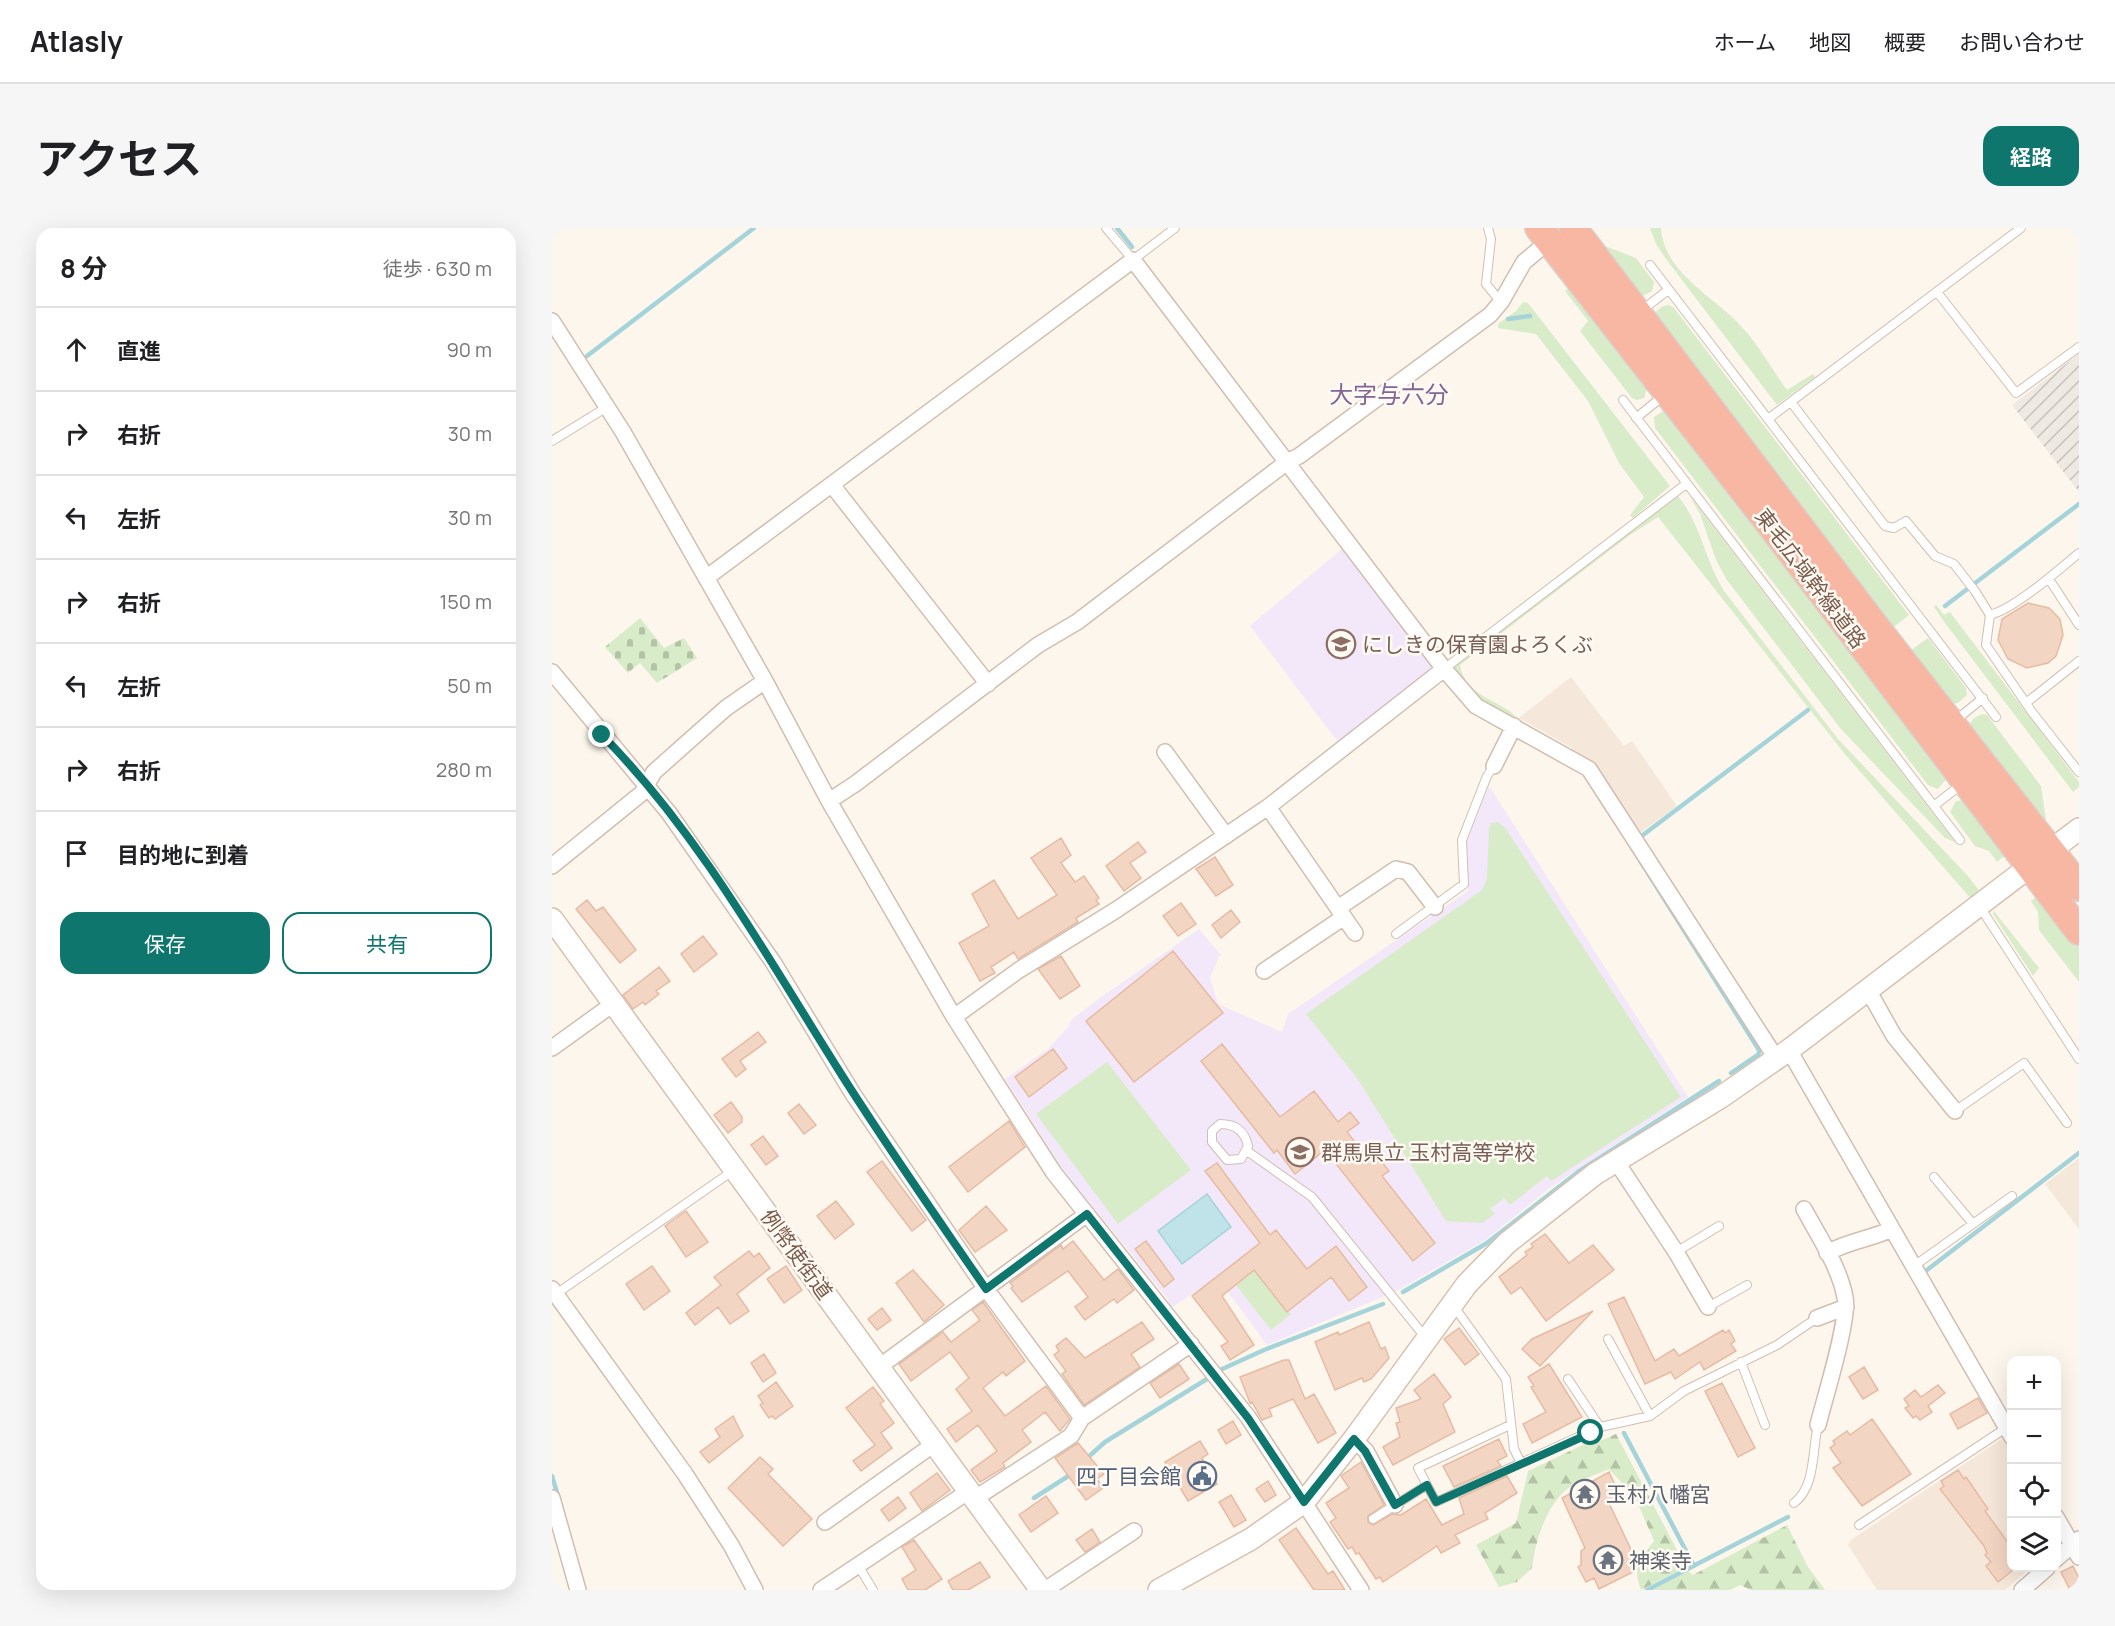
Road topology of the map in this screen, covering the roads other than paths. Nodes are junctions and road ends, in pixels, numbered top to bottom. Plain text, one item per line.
1 (1106, 228) edge
2 (1175, 228) edge
3 (1488, 228) edge
4 (1573, 228) edge
5 (2021, 228) edge
6 (1551, 232) edge
7 (1133, 260) junction
8 (1650, 265) dead end
9 (1668, 290) junction
10 (1938, 292) junction
11 (1501, 302) junction
12 (1638, 314) junction
13 (552, 321) edge
14 (2079, 347) edge
15 (1667, 393) junction
16 (1623, 400) dead end
17 (1791, 402) junction
18 (608, 407) junction
19 (1636, 418) junction
20 (1768, 418) junction
21 (552, 441) edge
22 (1287, 462) junction
23 (1686, 484) junction
24 (832, 485) junction
25 (2079, 553) edge
26 (706, 578) junction
27 (2049, 579) junction
28 (1990, 615) junction
29 (2079, 625) edge
30 (2079, 661) edge
31 (1444, 669) junction
32 (552, 672) edge
33 (765, 681) junction
34 (987, 684) junction
35 (1983, 699) junction
36 (2026, 703) junction
37 (1996, 717) dead end
38 (1952, 723) junction
39 (1514, 726) junction
40 (1165, 752) dead end
41 (1494, 766) joint
42 (2079, 772) edge
43 (1965, 782) junction
44 (647, 785) junction
45 (829, 801) junction
46 (1935, 805) junction
47 (1268, 807) junction
48 (2079, 830) edge
49 (1226, 836) junction
50 (1960, 840) dead end
51 (2051, 850) junction
52 (552, 866) edge
53 (2030, 867) junction
54 (2079, 887) edge
55 (1979, 905) junction
56 (1435, 907) junction
57 (1341, 912) junction
58 (552, 919) edge
59 (2079, 931) edge
60 (1355, 933) dead end
61 (1396, 934) dead end
62 (1264, 971) dead end
63 (1868, 990) junction
64 (614, 1004) junction
65 (954, 1017) junction
66 (552, 1048) edge
67 (1782, 1054) junction
68 (2079, 1059) edge
69 (1955, 1111) joint
70 (2067, 1123) dead end
71 (1247, 1151) junction
72 (1616, 1161) junction
73 (735, 1169) junction
74 (1934, 1177) dead end
75 (2012, 1196) dead end
76 (1804, 1209) dead end
77 (1087, 1214) junction
78 (1973, 1224) junction
79 (1719, 1226) dead end
80 (1892, 1229) junction
81 (1676, 1252) junction
82 (1827, 1253) junction
83 (1914, 1266) junction
84 (1747, 1285) dead end
85 (986, 1289) junction
86 (554, 1291) edge
87 (1452, 1304) junction
88 (1708, 1307) joint
89 (1846, 1307) junction
90 (1817, 1318) joint
91 (1426, 1338) junction
92 (1608, 1339) dead end
93 (1191, 1344) junction
94 (1741, 1362) junction
95 (879, 1367) junction
96 (1568, 1379) dead end
97 (1650, 1416) junction
98 (1082, 1418) junction
99 (1510, 1425) junction
100 (1765, 1425) dead end
101 (1818, 1425) joint
102 (1600, 1427) junction
103 (2007, 1429) edge
104 (2007, 1434) edge
105 (1354, 1439) junction
106 (934, 1444) junction
107 (1521, 1463) junction
108 (1427, 1485) junction
109 (971, 1495) junction
110 (552, 1498) edge
111 (1304, 1502) junction
112 (1794, 1503) dead end
113 (1395, 1505) junction
114 (2057, 1518) edge
115 (1373, 1519) dead end
116 (825, 1522) dead end
117 (1859, 1526) dead end
118 (1134, 1531) dead end
119 (2077, 1547) edge
120 (2061, 1556) edge
121 (858, 1565) junction
122 (2042, 1572) edge
123 (578, 1590) edge
124 (755, 1590) edge
125 (821, 1590) edge
126 (873, 1590) edge
127 (1043, 1590) edge
128 (1159, 1590) edge
129 (1361, 1590) edge
130 (2022, 1590) edge

1 - 7 lane
2 - 7 lane
3 - 11 lane
4 - 12 highway, 東毛広域幹線道路
5 - 10 lane
6 - 11 street
6 - 15 highway, 東毛広域幹線道路
7 - 22 street
7 - 24 street
8 - 9 lane
9 - 12 lane
9 - 20 lane
10 - 14 lane
10 - 17 lane
11 - 22 street
12 - 38 highway, 東毛広域幹線道路
13 - 18 street
15 - 19 lane
15 - 43 highway, 東毛広域幹線道路
16 - 19 lane
17 - 20 lane
17 - 28 lane
18 - 21 lane
18 - 26 street
19 - 23 lane
20 - 35 lane
22 - 31 street
22 - 34 street
23 - 31 lane
23 - 46 lane
24 - 26 street
24 - 34 street
25 - 27 lane
26 - 33 street
27 - 28 lane
27 - 29 lane
28 - 36 lane
30 - 36 lane
31 - 39 street
31 - 47 street
32 - 44 street
33 - 44 street
33 - 45 street
34 - 45 street
35 - 37 lane
35 - 38 lane
36 - 42 lane
38 - 51 highway, 東毛広域幹線道路
39 - 41 street
39 - 67 street
40 - 49 street
41 - 56 lane
43 - 46 lane
43 - 53 highway, 東毛広域幹線道路
44 - 52 street
44 - 85 street
45 - 65 street
46 - 50 lane
47 - 49 street
47 - 57 street
48 - 51 street
49 - 65 street
51 - 53 street
51 - 54 highway, 東毛広域幹線道路
53 - 55 street
53 - 59 highway, 東毛広域幹線道路
55 - 63 street
55 - 68 lane
56 - 57 street
56 - 61 lane
57 - 60 street
57 - 62 street
58 - 64 street, 例幣使街道
63 - 67 street
63 - 69 street
64 - 66 street
64 - 73 street, 例幣使街道
65 - 77 street
67 - 72 street
67 - 80 street
69 - 70 lane
71 - 71 lane
71 - 91 lane
72 - 81 street
72 - 87 street
73 - 86 lane
73 - 95 street, 例幣使街道
74 - 78 lane
75 - 78 lane
76 - 82 street
77 - 85 street
77 - 93 street
78 - 83 lane
79 - 81 lane
80 - 82 street
80 - 83 street
81 - 88 street
82 - 89 street
83 - 103 street
84 - 88 lane
85 - 95 street
85 - 98 street
86 - 124 street
87 - 91 street
87 - 99 lane
89 - 90 street
89 - 101 street
90 - 94 lane
91 - 105 street
92 - 97 lane
93 - 98 street
93 - 111 street
94 - 97 lane
94 - 100 lane
95 - 106 street, 例幣使街道
96 - 102 lane
97 - 102 lane
98 - 109 street
99 - 107 lane
99 - 108 lane
101 - 112 lane
102 - 107 lane
104 - 117 lane
105 - 111 street
105 - 113 street
106 - 109 street, 例幣使街道
106 - 116 street
107 - 108 lane
108 - 113 lane
109 - 121 street
109 - 127 street, 例幣使街道
110 - 123 street
111 - 128 street
111 - 129 street
113 - 115 lane
114 - 119 street
118 - 127 street
119 - 120 street
121 - 125 street
121 - 126 lane
122 - 130 street

